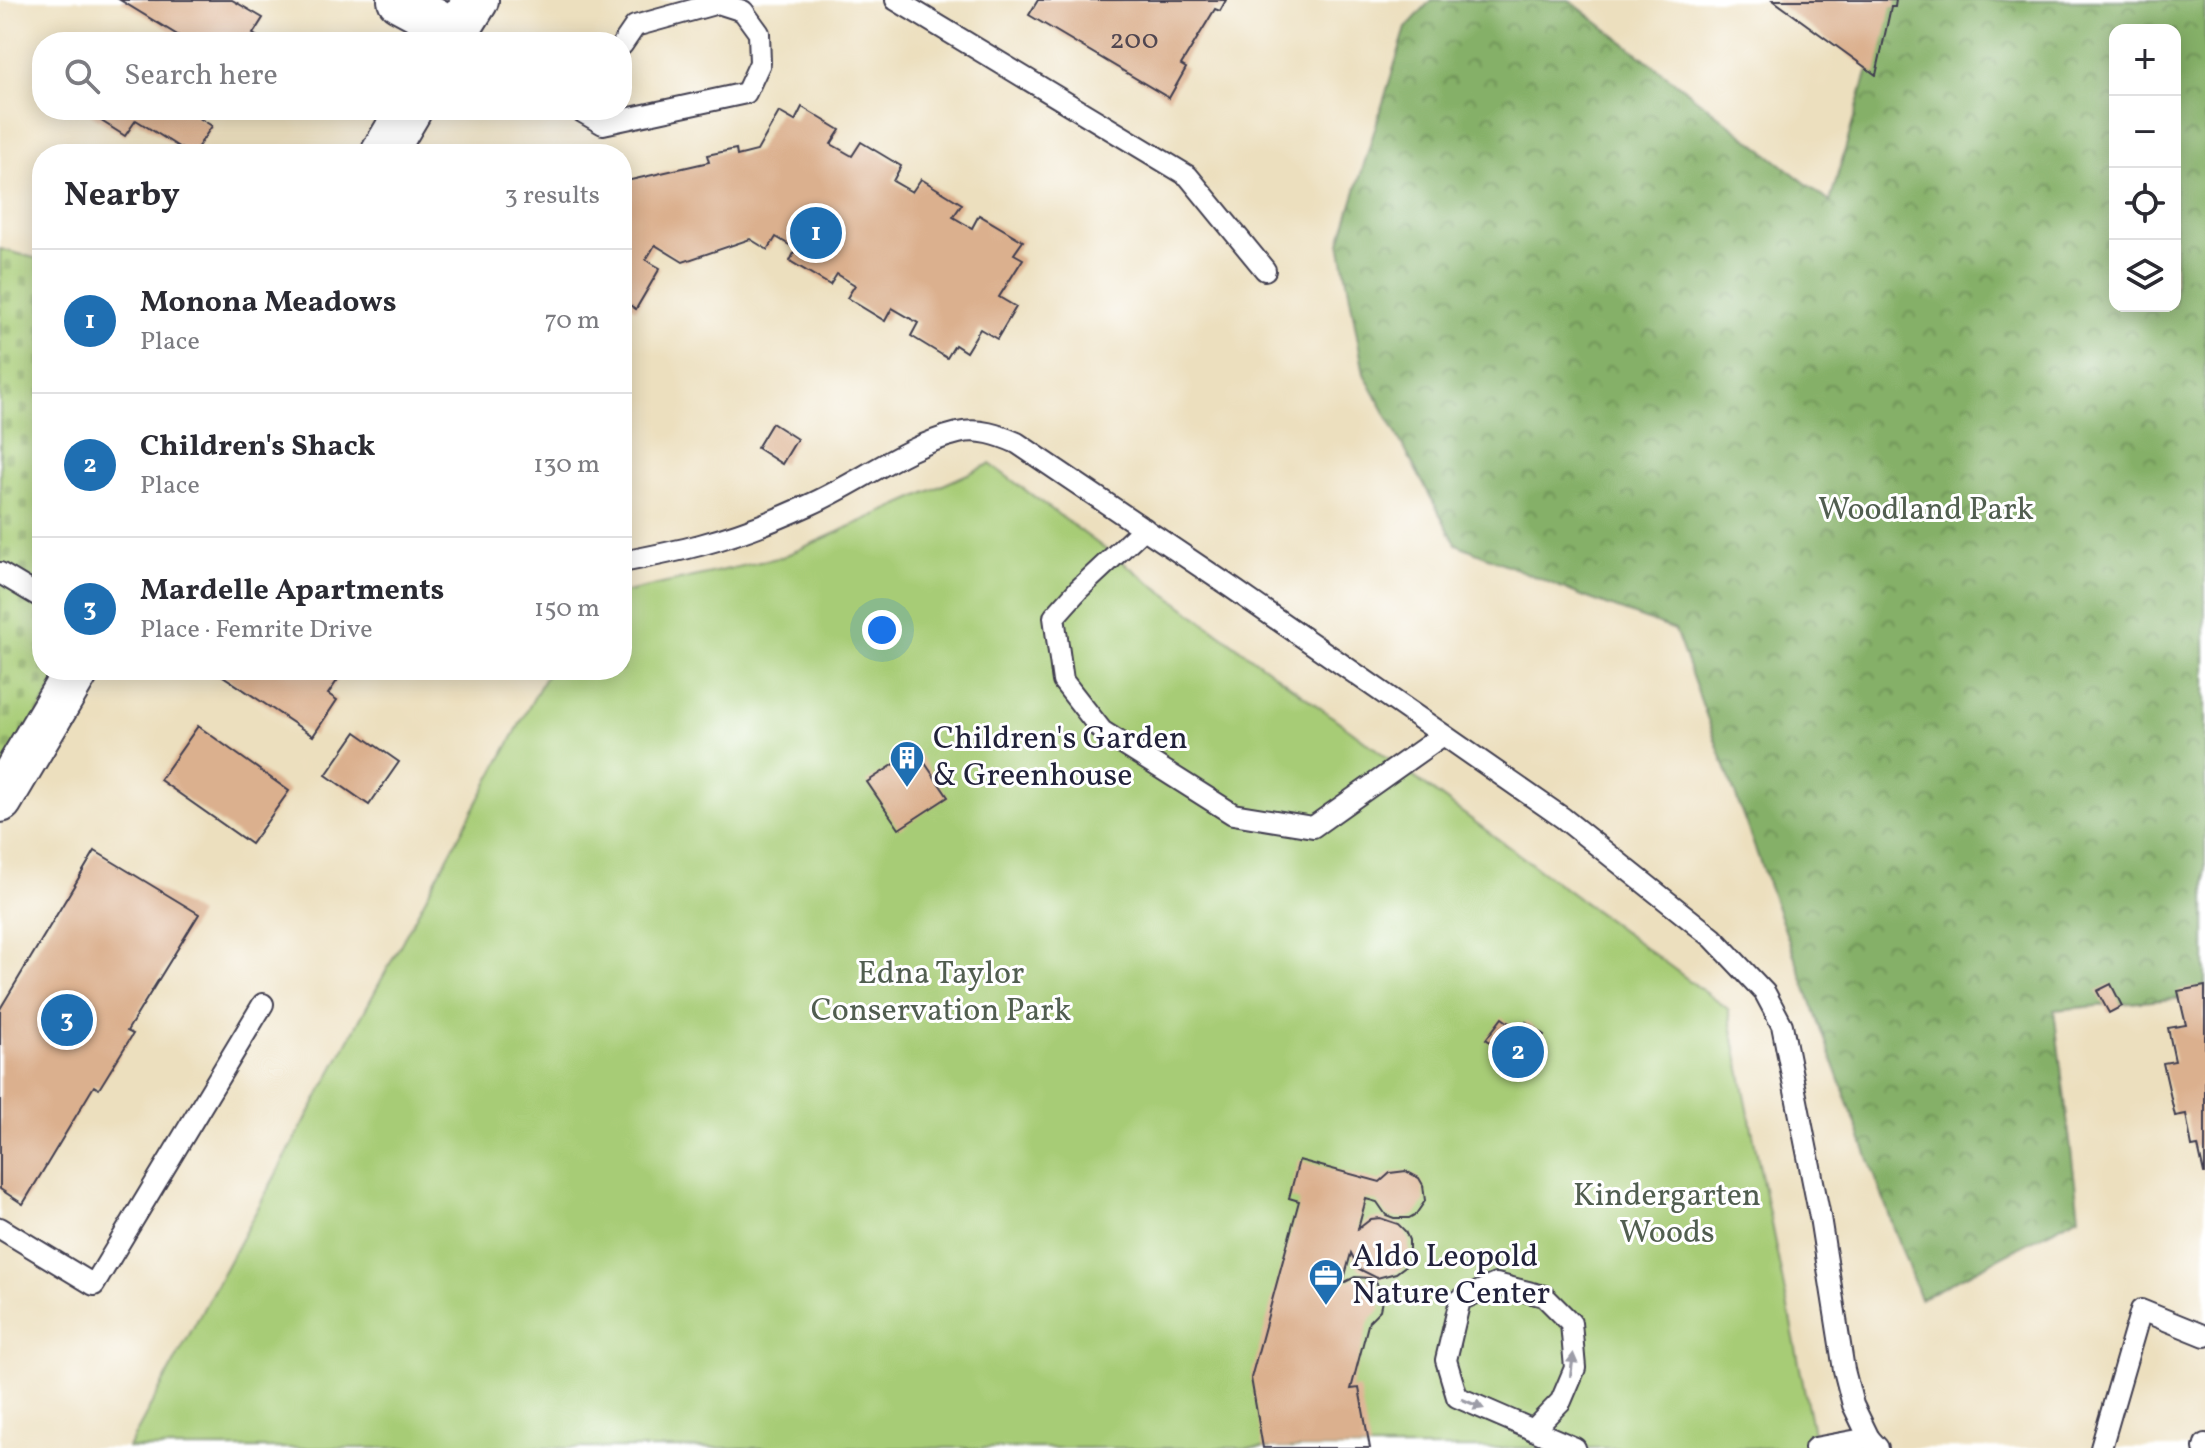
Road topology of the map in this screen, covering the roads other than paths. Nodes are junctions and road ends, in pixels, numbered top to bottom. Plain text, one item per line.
1 (399, 0) edge
2 (896, 0) edge
3 (464, 29) edge
4 (631, 32) edge
5 (632, 118) edge
6 (403, 120) edge
7 (596, 120) edge
8 (621, 120) edge
9 (389, 144) edge
10 (1265, 270) dead end
11 (1144, 528) junction
12 (632, 560) edge
13 (0, 573) edge
14 (32, 592) edge
15 (71, 680) edge
16 (1443, 735) junction
17 (0, 800) edge
18 (263, 1004) dead end
19 (0, 1228) edge
20 (2205, 1336) edge
21 (1533, 1430) junction
22 (1873, 1443) edge
23 (1575, 1448) edge
24 (1815, 1448) edge
25 (2101, 1448) edge

1 - 3 street
2 - 10 lane
4 - 5 lane
6 - 9 street
7 - 8 lane
11 - 12 lane
11 - 16 lane
11 - 16 lane
13 - 14 lane
15 - 17 street
16 - 22 lane
18 - 19 lane
20 - 25 lane
21 -> 21 lane
21 - 23 lane
22 - 24 lane

